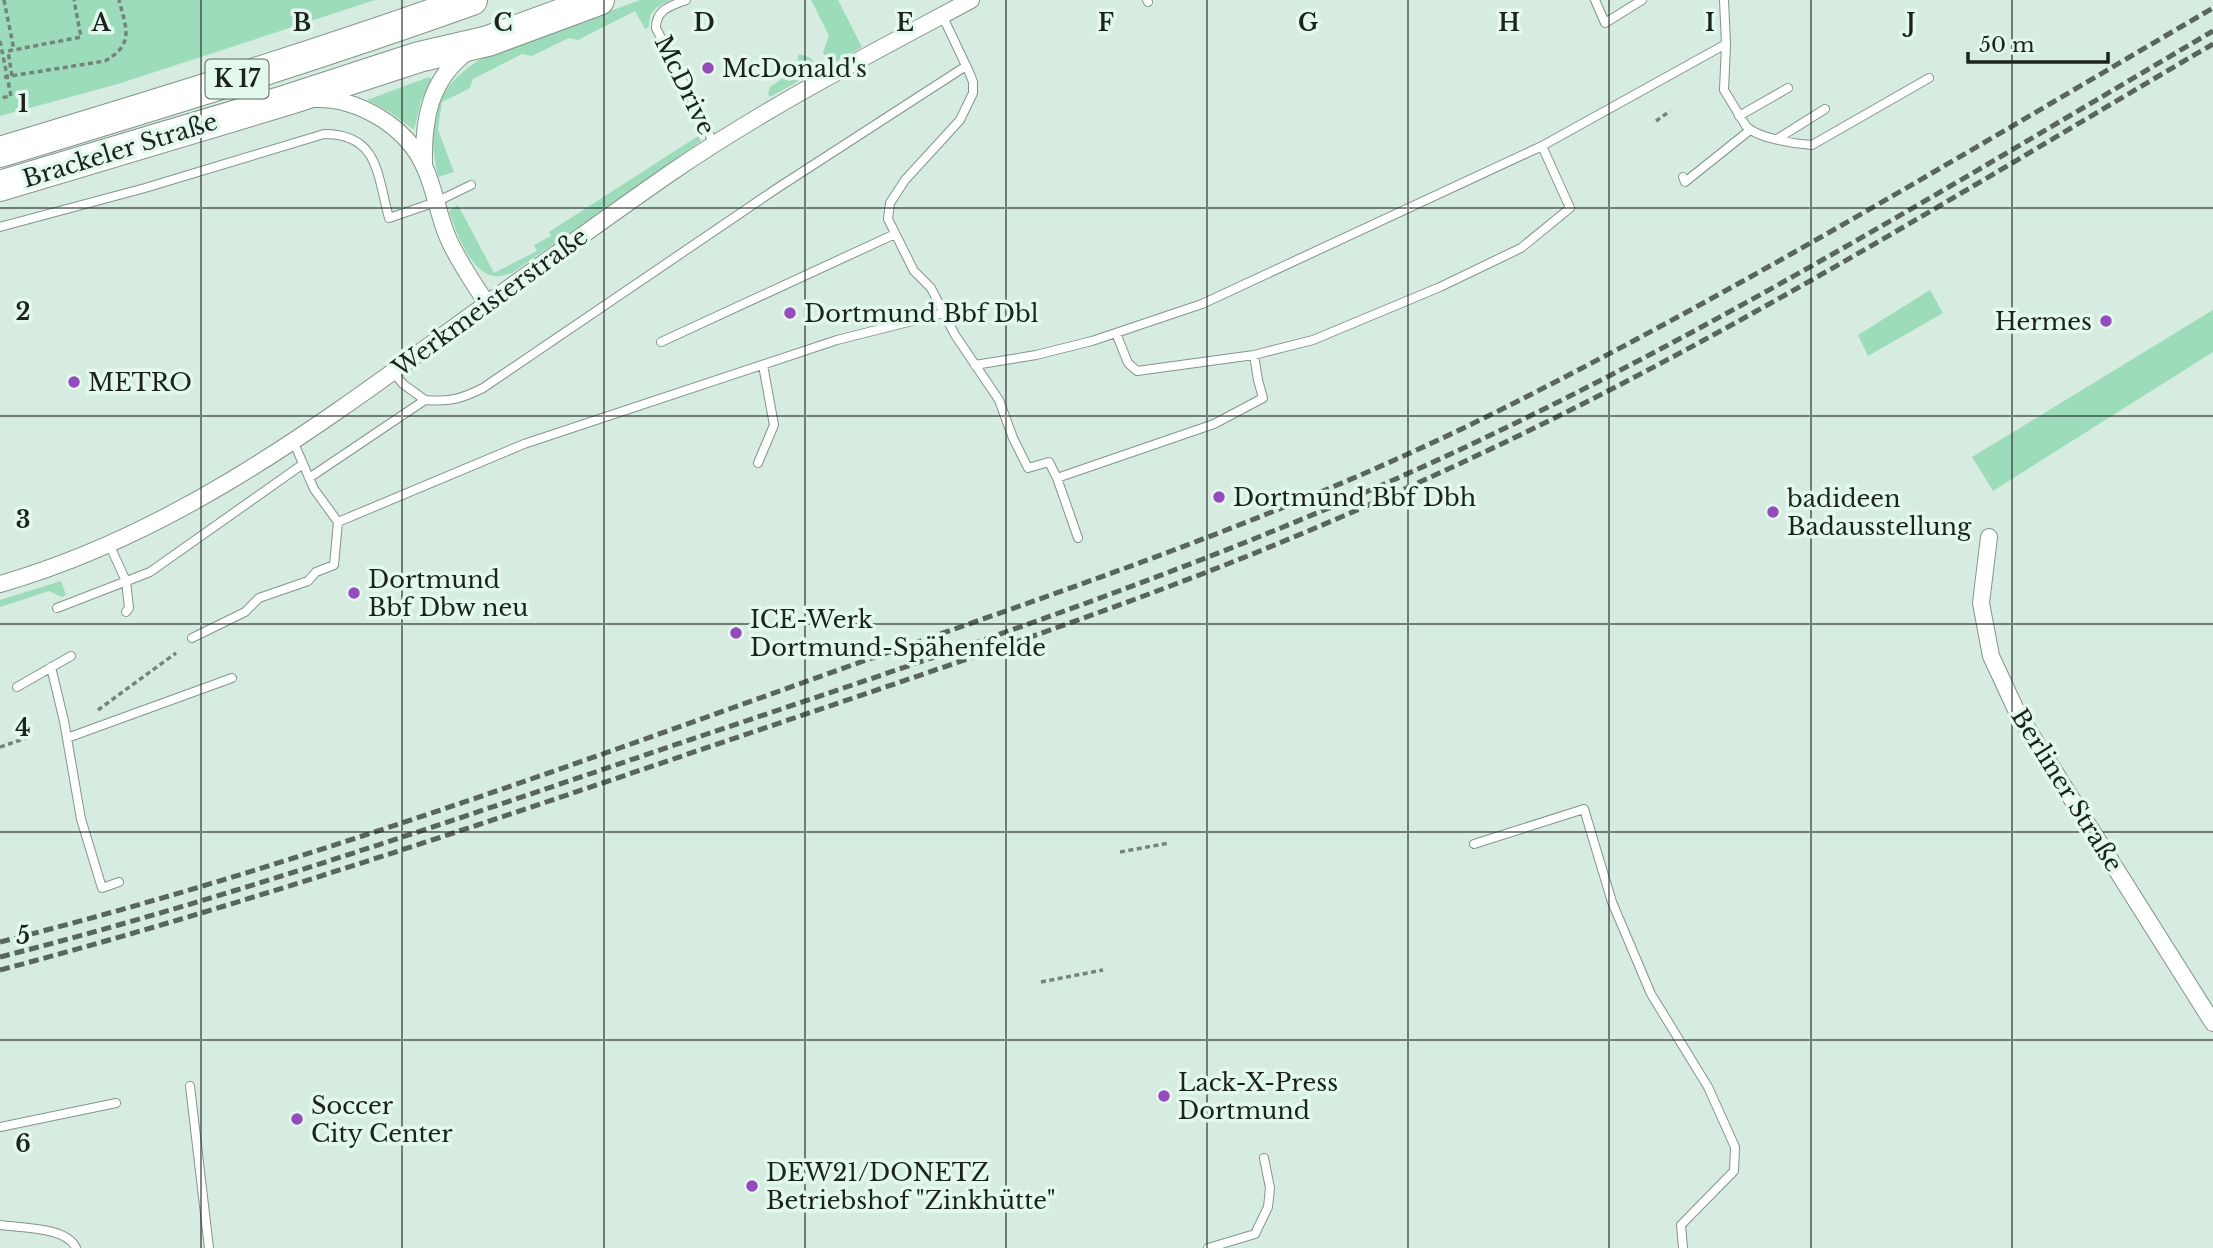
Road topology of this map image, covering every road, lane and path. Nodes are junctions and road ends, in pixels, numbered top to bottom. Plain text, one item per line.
1 (4, 0) edge
2 (74, 0) edge
3 (119, 0) edge
4 (472, 0) edge
5 (550, 0) edge
6 (686, 0) edge
7 (971, 0) edge
8 (1595, 0) edge
9 (1642, 0) edge
10 (1724, 0) edge
11 (592, 3) edge
12 (942, 15) junction
13 (0, 41) edge
14 (488, 41) junction
15 (1726, 44) junction
16 (14, 50) junction
17 (966, 66) junction
18 (8, 77) junction
19 (1930, 78) dead end
20 (1788, 88) dead end
21 (0, 98) edge
22 (287, 100) junction
23 (1825, 109) dead end
24 (1670, 111) dead end
25 (1740, 116) junction
26 (1656, 121) dead end
27 (1750, 130) junction
28 (1777, 139) junction
29 (715, 145) junction
30 (1542, 146) junction
31 (0, 152) edge
32 (424, 165) junction
33 (1683, 177) dead end
34 (471, 185) dead end
35 (0, 186) edge
36 (436, 202) junction
37 (0, 228) edge
38 (895, 234) junction
39 (486, 304) junction
40 (944, 313) junction
41 (1116, 333) junction
42 (661, 342) dead end
43 (1254, 355) junction
44 (763, 365) junction
45 (975, 365) junction
46 (393, 372) junction
47 (425, 400) junction
48 (294, 443) junction
49 (758, 463) dead end
50 (303, 464) junction
51 (309, 478) junction
52 (1057, 478) junction
53 (338, 522) junction
54 (1990, 537) dead end
55 (1078, 538) dead end
56 (108, 544) junction
57 (4, 581) edge
58 (127, 581) junction
59 (57, 608) dead end
60 (126, 612) dead end
61 (192, 638) dead end
62 (176, 653) dead end
63 (71, 656) dead end
64 (51, 667) junction
65 (232, 678) dead end
66 (17, 687) dead end
67 (98, 710) dead end
68 (32, 736) dead end
69 (67, 738) junction
70 (0, 747) edge
71 (1169, 843) dead end
72 (1474, 844) dead end
73 (1120, 852) dead end
74 (120, 882) dead end
75 (1103, 970) dead end
76 (1041, 982) dead end
77 (2213, 1023) edge
78 (190, 1086) dead end
79 (116, 1103) dead end
80 (0, 1127) edge
81 (1264, 1158) dead end
82 (0, 1225) edge
83 (76, 1248) edge
84 (209, 1248) edge
85 (1208, 1248) edge
86 (1683, 1248) edge

1 - 16 path
2 - 16 path
3 - 18 path
4 - 31 highway, Brackeler Straße / K 17
5 - 11 highway
6 - 29 lane, McDrive
7 - 12 street, Werkmeisterstraße
8 - 9 lane
10 - 15 lane
11 - 14 highway, Brackeler Straße / K 17
12 - 17 lane
12 - 29 street, Werkmeisterstraße
13 - 18 path
14 - 22 highway, Brackeler Straße / K 17
14 - 32 street
15 - 25 lane
15 - 30 lane
16 - 18 path
17 - 38 lane
17 - 47 lane
18 - 21 path
19 - 28 lane
20 - 25 lane
22 - 32 street
22 - 35 highway, Brackeler Straße / K 17
23 - 28 lane
24 - 26 path
25 - 27 lane
27 - 28 lane
27 - 33 lane
29 - 39 street, Werkmeisterstraße
30 - 41 lane
30 - 43 lane
32 - 36 street
34 - 36 lane
36 - 37 lane
36 - 39 street
38 - 40 lane
38 - 42 lane
39 - 46 street, Werkmeisterstraße
40 - 44 lane
40 - 45 lane
41 - 43 lane
41 - 45 lane
43 - 52 lane
44 - 49 lane
44 - 53 lane
45 - 52 lane
46 - 47 lane
46 - 48 street, Werkmeisterstraße
47 - 51 lane
48 - 50 lane
48 - 56 street, Werkmeisterstraße
50 - 51 lane
50 - 58 lane
51 - 53 lane
52 - 55 lane
53 - 61 lane
54 - 77 street, Berliner Straße
56 - 57 street, Werkmeisterstraße
56 - 58 lane
58 - 59 lane
58 - 60 lane
62 - 67 path
63 - 64 lane
64 - 66 lane
64 - 69 lane
65 - 69 lane
68 - 70 path
69 - 74 lane
71 - 73 path
72 - 86 lane
75 - 76 path
78 - 84 lane
79 - 80 lane
81 - 85 lane
82 - 83 lane

